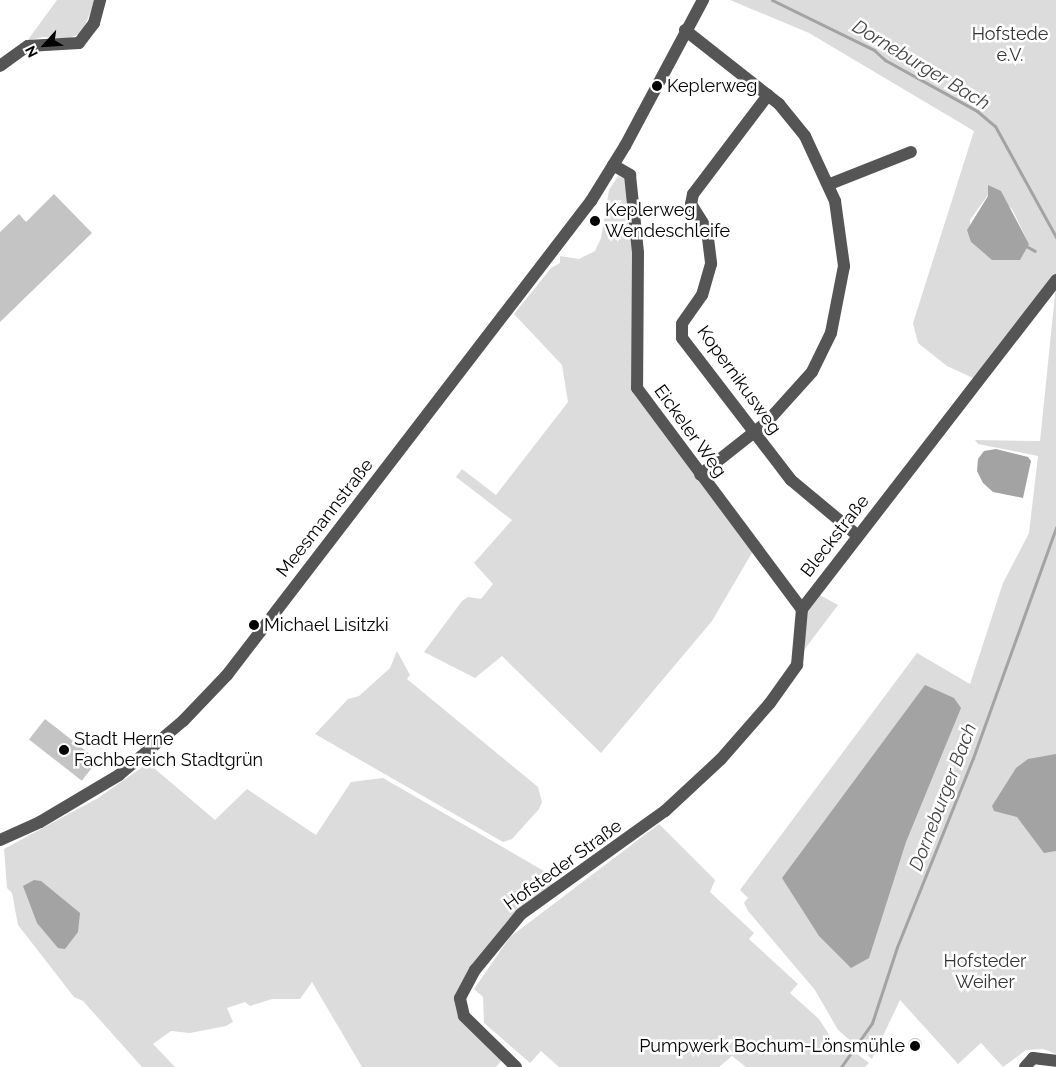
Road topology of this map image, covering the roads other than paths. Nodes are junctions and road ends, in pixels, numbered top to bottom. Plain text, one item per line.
1 (100, 0) edge
2 (704, 0) edge
3 (685, 30) junction
4 (0, 66) edge
5 (768, 95) junction
6 (911, 152) dead end
7 (616, 160) junction
8 (830, 184) junction
9 (1056, 280) edge
10 (754, 432) junction
11 (700, 474) junction
12 (857, 535) junction
13 (802, 609) junction
14 (661, 814) joint
15 (0, 840) edge
16 (1056, 1061) edge
17 (516, 1067) edge
18 (1024, 1067) edge

1 - 4 street
2 - 3 street, Meesmannstraße
3 - 5 street
3 - 7 street, Meesmannstraße
5 - 8 street
5 - 10 street, Kopernikusweg
6 - 8 street
7 - 11 street, Eickeler Weg
7 - 15 street, Meesmannstraße
8 - 10 street
9 - 12 street, Bleckstraße
10 - 11 street
10 - 12 street, Kopernikusweg
11 - 13 street, Eickeler Weg
12 - 13 street, Bleckstraße
13 - 14 street, Bleckstraße
14 - 17 street, Hofsteder Straße
16 - 18 street

